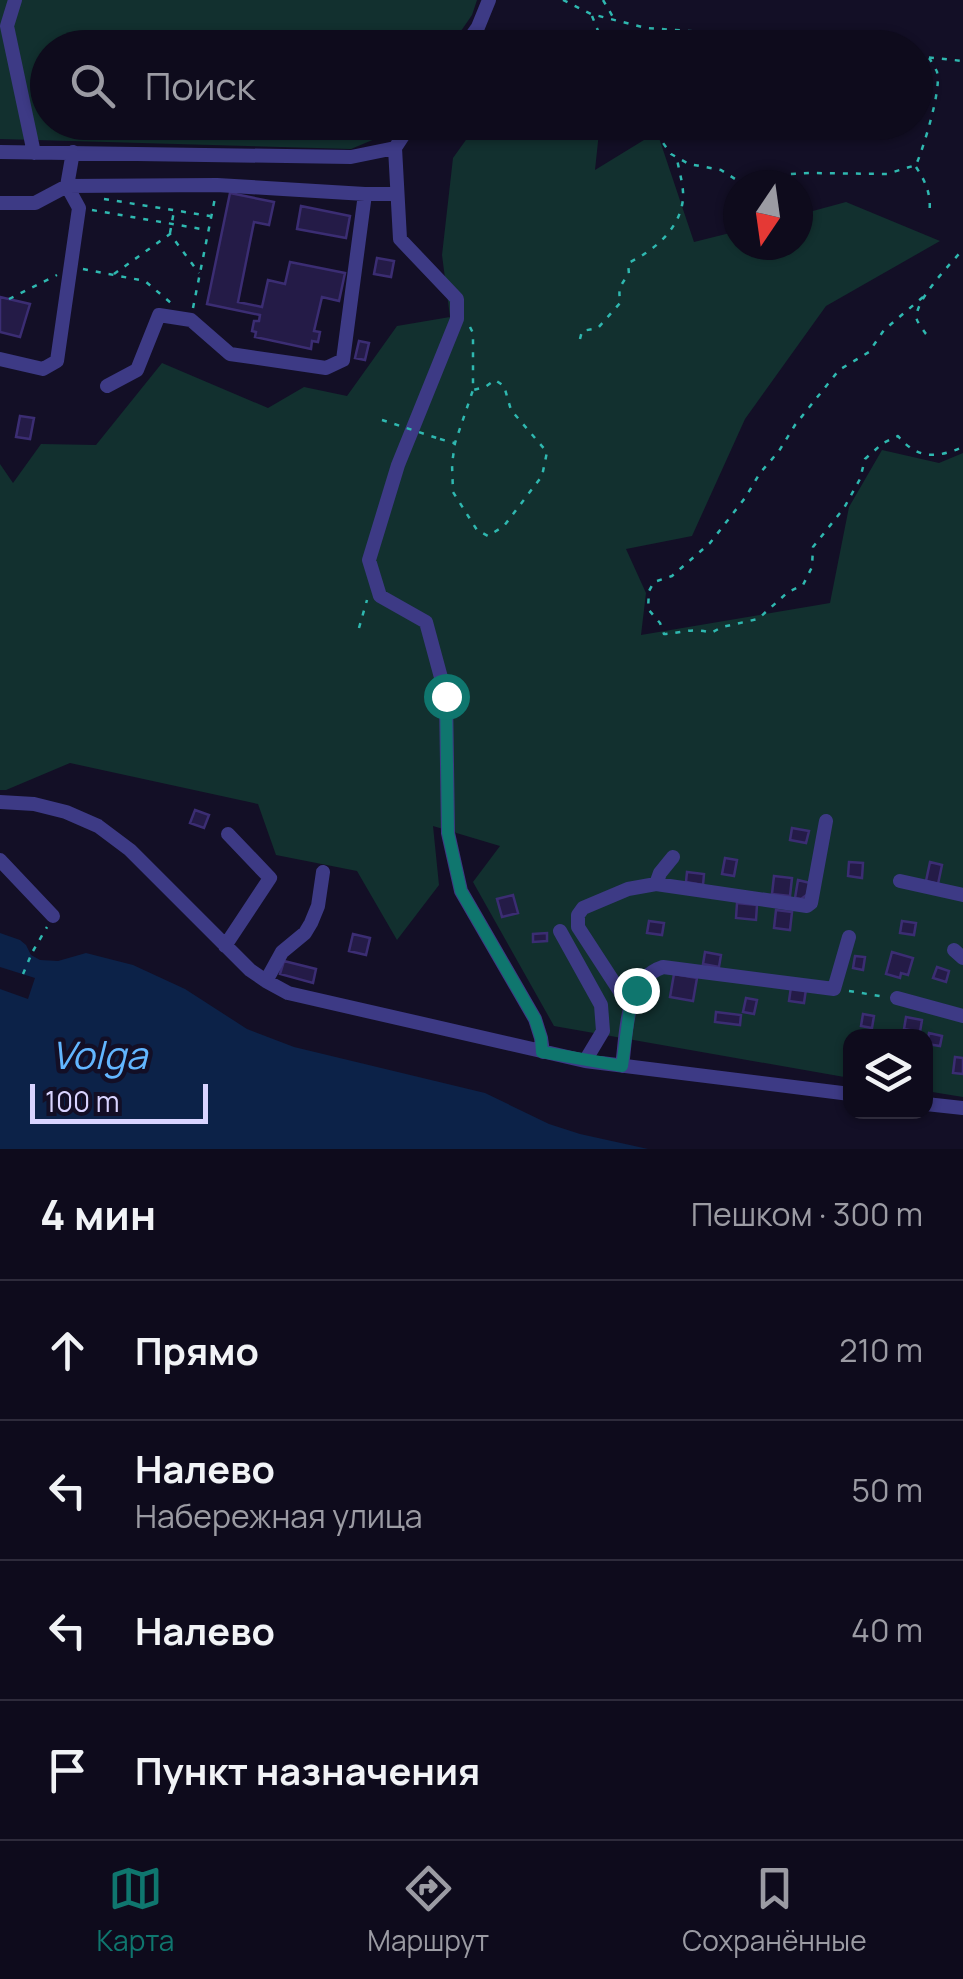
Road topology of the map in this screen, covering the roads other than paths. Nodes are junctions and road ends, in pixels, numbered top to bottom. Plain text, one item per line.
1 (16, 0) edge
2 (489, 0) edge
3 (476, 30) edge
4 (30, 133) edge
5 (31, 140) edge
6 (400, 140) edge
7 (395, 148) junction
8 (0, 152) edge
9 (73, 152) junction
10 (34, 153) junction
11 (66, 186) junction
12 (365, 194) junction
13 (397, 194) junction
14 (0, 203) edge
15 (0, 358) edge
16 (106, 386) dead end
17 (0, 802) edge
18 (826, 821) dead end
19 (228, 834) dead end
20 (673, 857) dead end
21 (0, 860) edge
22 (323, 872) dead end
23 (900, 881) dead end
24 (656, 884) junction
25 (963, 895) edge
26 (53, 916) road end
27 (560, 931) dead end
28 (850, 937) dead end
29 (225, 946) junction
30 (266, 981) junction
31 (897, 998) road end
32 (630, 1007) junction
33 (963, 1016) edge
34 (542, 1052) junction
35 (585, 1060) junction
36 (622, 1066) junction
37 (843, 1093) edge
38 (933, 1105) edge
39 (963, 1108) edge

1 - 4 street
2 - 3 street
5 - 10 street
6 - 7 street
7 - 9 street
7 - 13 street
8 - 10 street
9 - 10 street
9 - 11 street
11 - 12 street
11 - 14 street
11 - 15 street
12 - 13 street
12 - 16 street
13 - 34 street
17 - 29 street
18 - 24 street
19 - 29 street
20 - 24 street
21 - 26 street
22 - 30 street
23 - 25 street
24 - 32 street
27 - 35 street
28 - 32 street
29 - 30 street
30 - 34 street
31 - 33 street
32 - 36 street
34 - 35 street
35 - 36 street
36 - 37 street
38 - 39 street

